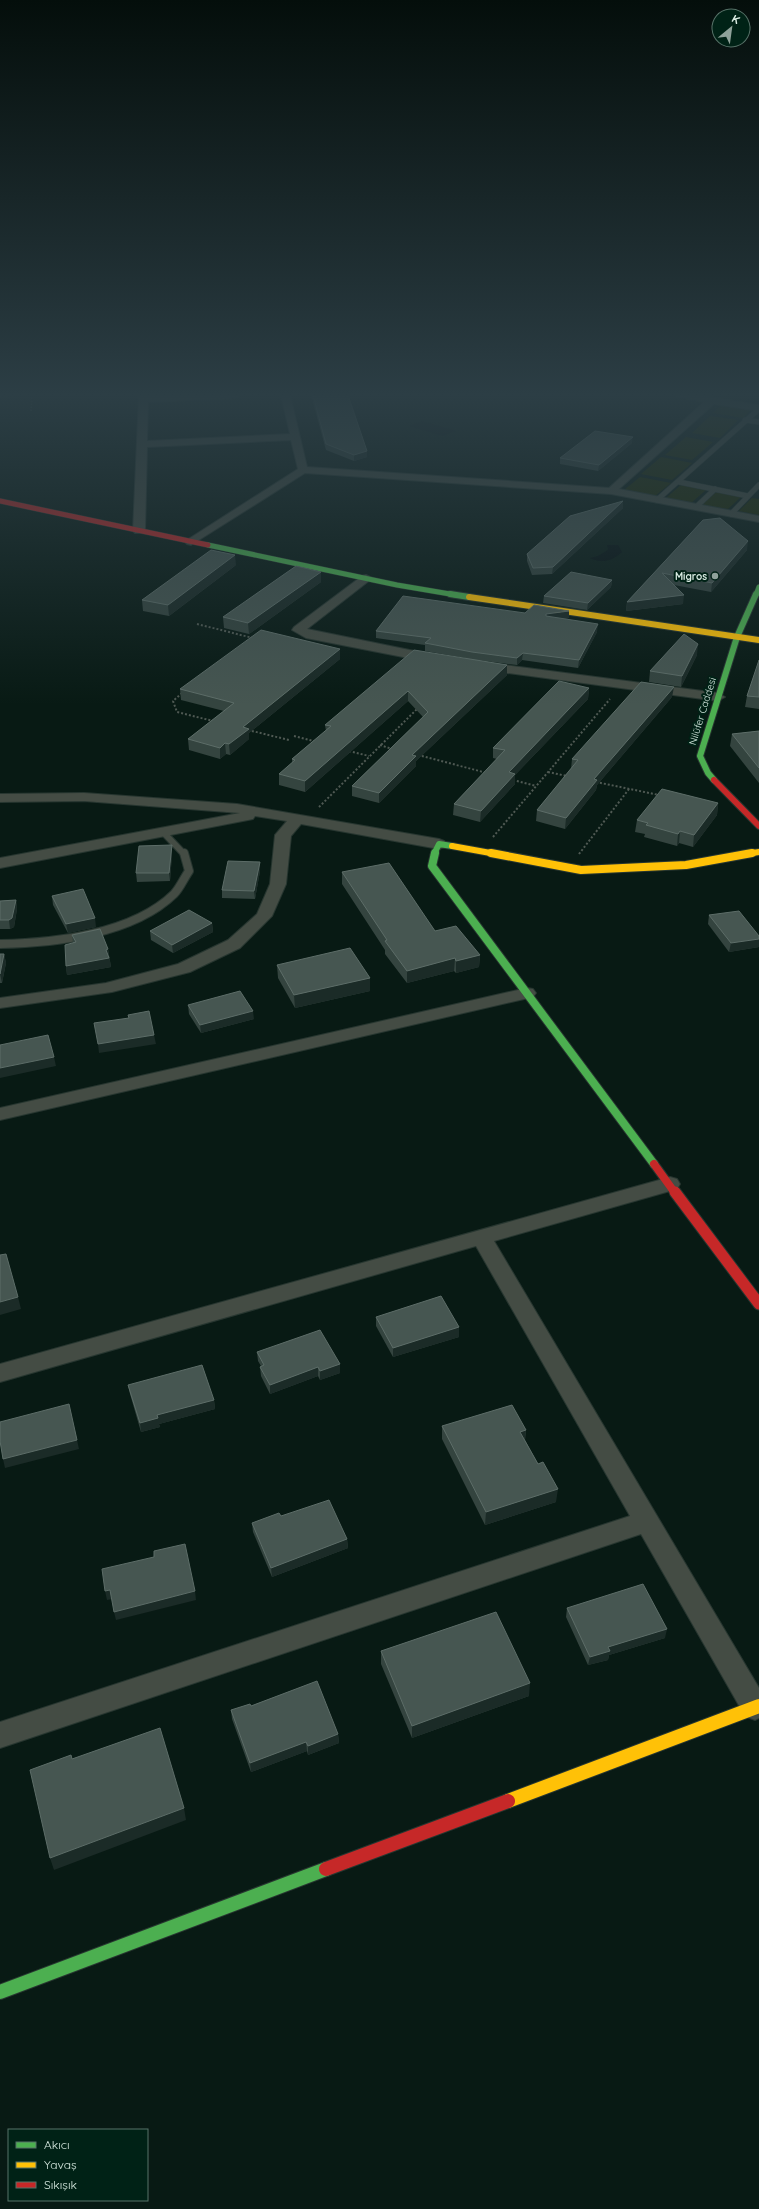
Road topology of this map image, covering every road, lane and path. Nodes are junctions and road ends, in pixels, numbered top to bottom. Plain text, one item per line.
1 (140, 498) edge
2 (259, 498) edge
3 (647, 498) edge
4 (659, 498) edge
5 (705, 498) edge
6 (746, 498) edge
7 (657, 500) junction
8 (2, 504) edge
9 (696, 507) junction
10 (731, 514) junction
11 (759, 519) edge
12 (139, 530) junction
13 (191, 542) junction
14 (366, 578) junction
15 (759, 587) edge
16 (197, 624) dead end
17 (737, 637) junction
18 (759, 640) edge
19 (248, 643) edge
20 (448, 661) edge
21 (471, 665) edge
22 (622, 685) junction
23 (185, 691) edge
24 (718, 697) junction
25 (424, 702) edge
26 (214, 722) edge
27 (244, 729) edge
28 (294, 736) dead end
29 (289, 740) dead end
30 (321, 743) edge
31 (380, 745) junction
32 (342, 749) edge
33 (394, 749) edge
34 (416, 755) edge
35 (369, 756) junction
36 (548, 772) junction
37 (493, 775) edge
38 (570, 776) edge
39 (508, 779) edge
40 (592, 781) edge
41 (536, 786) junction
42 (628, 789) junction
43 (660, 795) edge
44 (0, 798) edge
45 (264, 813) junction
46 (301, 819) junction
47 (759, 826) edge
48 (163, 832) junction
49 (439, 844) junction
50 (480, 852) junction
51 (759, 852) edge
52 (0, 863) edge
53 (568, 868) junction
54 (0, 944) edge
55 (527, 992) junction
56 (0, 1003) edge
57 (0, 1114) edge
58 (670, 1184) junction
59 (481, 1237) junction
60 (759, 1304) edge
61 (0, 1373) edge
62 (646, 1521) junction
63 (757, 1707) edge
64 (0, 1735) edge
65 (0, 1992) edge

1 - 12 street
2 - 13 street
3 - 7 street
4 - 7 lane
5 - 9 lane
6 - 10 lane
7 - 9 street
8 - 12 street
9 - 10 street
10 - 11 street
12 - 13 street
13 - 14 street
14 - 17 street
14 - 20 street
15 - 17 street, Nilüfer Caddesi
16 - 19 path
17 - 18 street
17 - 24 street, Nilüfer Caddesi
21 - 22 street
22 - 24 street
22 - 36 path
23 - 26 path
24 - 47 street, Nilüfer Caddesi
25 - 31 path
27 - 29 path
28 - 30 path
31 - 33 path
31 - 35 path
32 - 35 path
34 - 37 path
35 - 46 path
36 - 38 path
36 - 41 path
39 - 41 path
40 - 42 path
41 - 50 path
42 - 43 path
42 - 53 path
44 - 45 street
45 - 46 street
45 - 48 street
46 - 49 street
46 - 56 street
48 - 52 street
48 - 54 lane
49 - 50 street
49 - 55 street
50 - 53 street
51 - 53 street
55 - 57 street
55 - 58 street
58 - 59 street
58 - 60 street
59 - 61 street
59 - 62 street
62 - 63 street
62 - 64 street
63 - 65 street

